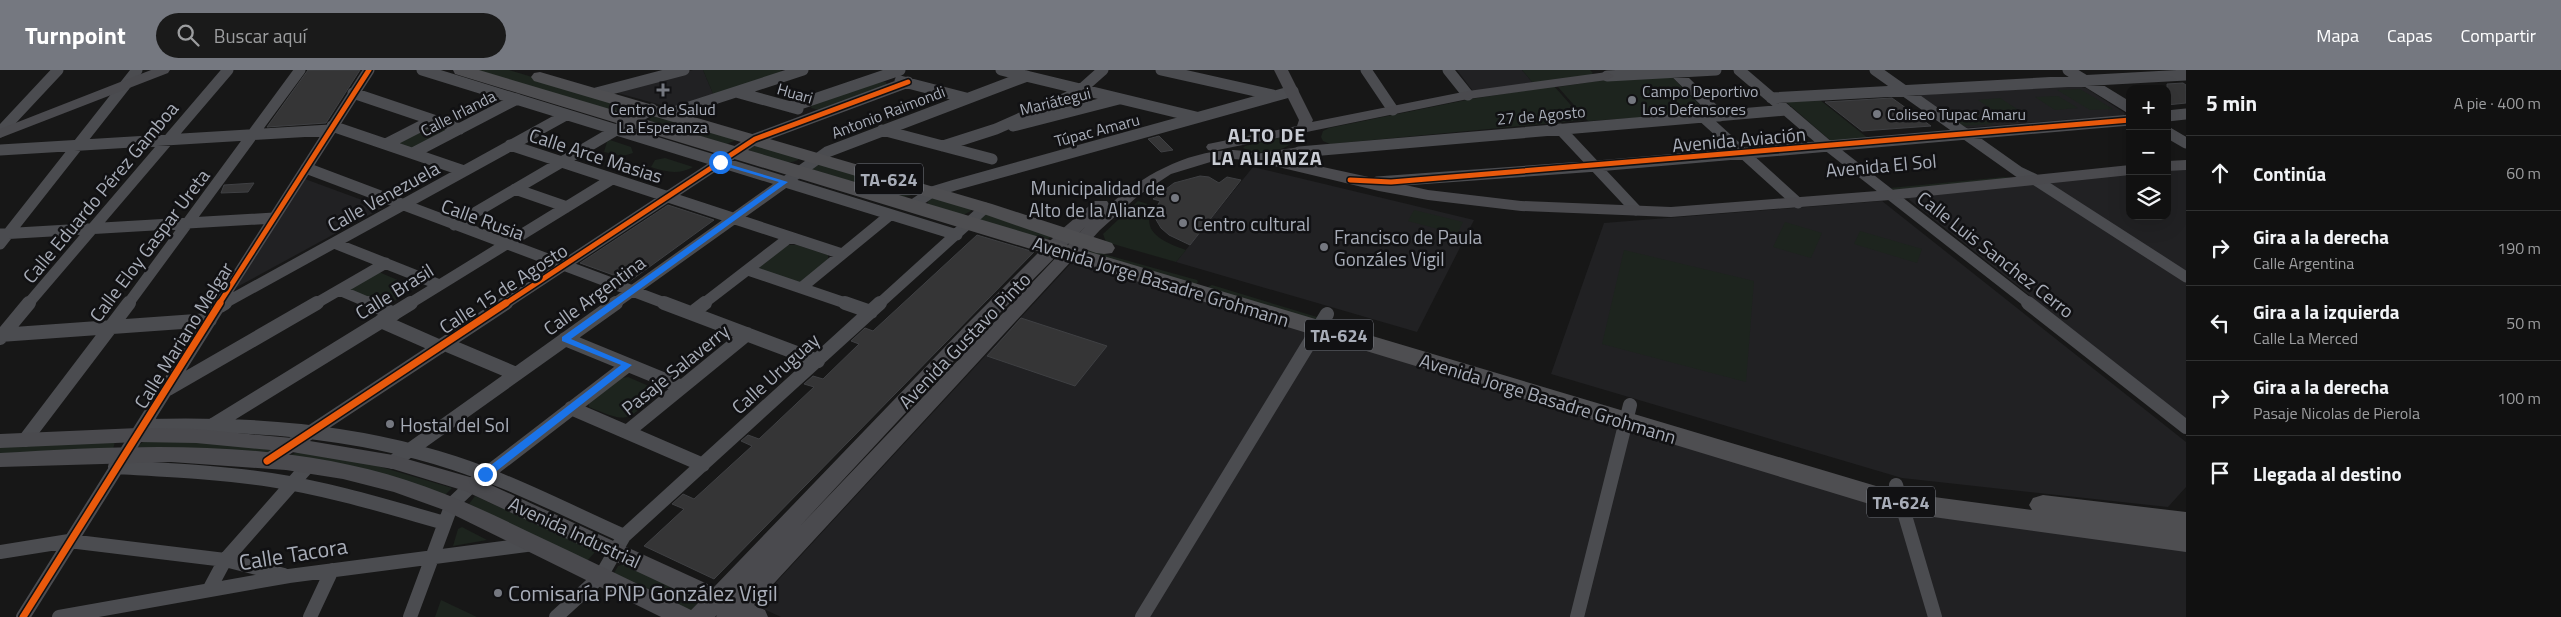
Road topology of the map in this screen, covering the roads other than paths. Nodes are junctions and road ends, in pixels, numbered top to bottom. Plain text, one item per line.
1 (58, 70) edge
2 (137, 70) edge
3 (162, 70) edge
4 (228, 70) edge
5 (300, 70) edge
6 (368, 70) edge
7 (422, 70) edge
8 (461, 70) edge
9 (517, 70) edge
10 (679, 70) edge
11 (803, 70) edge
12 (900, 70) edge
13 (1001, 70) edge
14 (1103, 70) edge
15 (1161, 70) edge
16 (1281, 70) edge
17 (1366, 70) edge
18 (1448, 70) edge
19 (1716, 70) edge
20 (1739, 70) edge
21 (1875, 70) edge
22 (2068, 70) edge
23 (2133, 70) edge
24 (1675, 72) junction
25 (1604, 73) edge
26 (2186, 75) edge
27 (882, 76) junction
28 (1027, 76) junction
29 (2146, 78) junction
30 (2086, 80) junction
31 (908, 82) junction
32 (122, 86) junction
33 (1081, 89) junction
34 (1293, 90) junction
35 (1903, 91) junction
36 (736, 92) junction
37 (354, 93) junction
38 (596, 93) junction
39 (1275, 96) junction
40 (1468, 96) junction
41 (966, 98) junction
42 (1119, 98) junction
43 (1772, 98) junction
44 (517, 100) junction
45 (2126, 105) edge
46 (791, 107) junction
47 (1393, 110) junction
48 (1786, 110) junction
49 (660, 112) junction
50 (566, 114) junction
51 (2186, 114) edge
52 (818, 115) junction
53 (1720, 116) junction
54 (2171, 116) edge
55 (1704, 117) junction
56 (1198, 118) junction
57 (433, 120) junction
58 (2126, 120) edge
59 (624, 126) junction
60 (331, 128) junction
61 (1303, 128) junction
62 (460, 129) junction
63 (996, 129) junction
64 (1560, 129) junction
65 (882, 130) junction
66 (0, 133) edge
67 (255, 134) junction
68 (1964, 134) junction
69 (2171, 134) edge
70 (968, 138) junction
71 (755, 139) junction
72 (166, 140) junction
73 (1242, 140) junction
74 (2186, 143) edge
75 (386, 144) junction
76 (510, 145) junction
77 (75, 146) junction
78 (943, 146) junction
79 (1828, 146) junction
80 (0, 150) edge
81 (1299, 152) junction
82 (413, 153) junction
83 (1744, 154) junction
84 (1249, 155) junction
85 (2186, 156) edge
86 (727, 157) junction
87 (817, 158) junction
88 (2171, 158) edge
89 (992, 159) junction
90 (562, 162) junction
91 (2126, 162) edge
92 (2186, 165) edge
93 (1597, 166) junction
94 (2171, 166) edge
95 (306, 168) junction
96 (2126, 170) edge
97 (464, 171) junction
98 (1004, 171) junction
99 (1312, 171) junction
100 (2019, 172) junction
101 (791, 177) junction
102 (612, 179) junction
103 (2034, 179) junction
104 (1350, 180) junction
105 (515, 189) junction
106 (1884, 190) junction
107 (932, 192) junction
108 (667, 197) junction
109 (1792, 198) junction
110 (402, 205) junction
111 (911, 206) junction
112 (566, 207) junction
113 (985, 208) junction
114 (1636, 210) junction
115 (890, 214) junction
116 (274, 218) junction
117 (733, 219) junction
118 (189, 224) junction
119 (454, 225) junction
120 (92, 229) junction
121 (962, 229) junction
122 (4, 234) edge
123 (790, 237) junction
124 (334, 243) junction
125 (0, 244) edge
126 (506, 244) junction
127 (1068, 244) junction
128 (842, 254) junction
129 (386, 263) junction
130 (563, 266) junction
131 (748, 270) junction
132 (2186, 277) edge
133 (440, 285) junction
134 (801, 288) junction
135 (339, 290) junction
136 (632, 291) junction
137 (218, 307) junction
138 (872, 312) junction
139 (692, 313) junction
140 (394, 314) junction
141 (210, 320) junction
142 (382, 321) junction
143 (1323, 321) junction
144 (108, 327) junction
145 (747, 334) junction
146 (1, 336) edge
147 (565, 339) junction
148 (443, 345) junction
149 (818, 361) junction
150 (628, 365) junction
151 (516, 374) junction
152 (682, 387) junction
153 (166, 390) junction
154 (571, 408) junction
155 (1628, 413) junction
156 (2186, 427) edge
157 (141, 430) junction
158 (205, 430) junction
159 (311, 431) junction
160 (627, 432) junction
161 (25, 440) junction
162 (0, 441) edge
163 (292, 445) junction
164 (410, 450) junction
165 (0, 460) edge
166 (119, 461) junction
167 (267, 461) junction
168 (393, 462) junction
169 (703, 465) junction
170 (307, 467) junction
171 (479, 480) junction
172 (292, 484) junction
173 (1898, 494) junction
174 (448, 514) junction
175 (2185, 529) edge
176 (69, 541) junction
177 (534, 544) junction
178 (620, 544) junction
179 (0, 552) edge
180 (433, 556) junction
181 (225, 560) junction
182 (332, 570) junction
183 (289, 576) junction
184 (602, 576) junction
185 (209, 590) junction
186 (735, 610) edge
187 (24, 617) edge
188 (60, 617) edge
189 (310, 617) edge
190 (410, 617) edge
191 (556, 617) edge
192 (683, 617) edge
193 (700, 617) edge
194 (1142, 617) edge
195 (1577, 617) edge
196 (1935, 617) edge

1 - 66 street
2 - 32 street
3 - 32 main road
4 - 72 street, Calle Eduardo Pérez Gamboa
5 - 67 street, Calle Eloy Gaspar Ureta
6 - 37 street, Calle Mariano Melgar
7 - 44 street
8 - 59 highway, Avenida Jorge Basadre Grohmann / TA-624
9 - 38 highway, Avenida Jorge Basadre Grohmann / TA-624
10 - 38 street
11 - 36 street
12 - 27 street
13 - 28 street
14 - 33 street
15 - 39 street
16 - 34 main road
17 - 47 street
18 - 40 street
19 - 24 street
20 - 43 street, Calle Luis Sanchez Cerro
21 - 35 street
22 - 30 street
23 - 29 street
24 - 25 street
24 - 53 street
25 - 40 main road, Avenida Gustavo Pinto
26 - 29 street
27 - 31 street
27 - 46 street
28 - 33 street
28 - 41 street, Antonio Raimondi
29 - 30 street
30 - 35 street
30 - 45 street
31 - 41 street
31 - 52 street, Calle 15 de Agosto
32 - 66 main road
32 - 77 street
33 - 42 street
33 - 63 street
34 - 39 street, Túpac Amaru
34 - 61 main road
35 - 43 street
35 - 68 street
36 - 46 street, Huari
36 - 49 street
37 - 57 street
37 - 60 street, Calle Mariano Melgar
38 - 49 highway, Avenida Jorge Basadre Grohmann / TA-624
39 - 56 street, Túpac Amaru
40 - 47 main road, Avenida Gustavo Pinto
41 - 65 street, Antonio Raimondi
42 - 56 street
42 - 63 street, Mariátegui
43 - 48 street, Calle Luis Sanchez Cerro
44 - 50 street
44 - 62 street, Calle Irlanda
46 - 52 street, Huari
47 - 61 main road, Avenida Gustavo Pinto
48 - 53 street, 27 de Agosto
48 - 79 street, Calle Luis Sanchez Cerro
49 - 59 street
49 - 71 highway, Avenida Jorge Basadre Grohmann / TA-624
50 - 59 street
50 - 76 street, Calle Venezuela
51 - 54 street
52 - 71 street, Calle 15 de Agosto
53 - 55 street, 27 de Agosto
55 - 64 street, 27 de Agosto
55 - 83 street
56 - 98 street, Túpac Amaru
57 - 62 street
57 - 75 street
58 - 68 street, Avenida Aviación
59 - 86 highway, Avenida Jorge Basadre Grohmann / TA-624
59 - 90 street
60 - 67 street
60 - 75 street
60 - 95 street, Calle Mariano Melgar
61 - 73 main road, Avenida Gustavo Pinto
61 - 81 main road
62 - 82 street, Calle Irlanda
63 - 70 street
64 - 81 street, 27 de Agosto
64 - 93 street
65 - 78 street
65 - 87 street, Antonio Raimondi
67 - 72 street
67 - 118 street, Calle Eloy Gaspar Ureta
68 - 79 street, Avenida Aviación
68 - 100 street
69 - 74 street
70 - 78 street
70 - 89 street
71 - 86 street, Calle 15 de Agosto
71 - 87 highway, Avenida Jorge Basadre Grohmann / TA-624
72 - 77 street
72 - 120 street, Calle Eduardo Pérez Gamboa
73 - 84 main road
73 - 127 main road, Avenida Gustavo Pinto
75 - 82 street
76 - 90 street, Calle Arce Masias
76 - 97 street, Calle Venezuela
77 - 80 street
77 - 122 street
78 - 89 street
79 - 83 street, Avenida Aviación
79 - 106 street, Calle Luis Sanchez Cerro
81 - 84 main road
81 - 99 main road
82 - 97 street
83 - 93 street, Avenida Aviación
83 - 109 street
84 - 99 main road, Avenida El Sol
84 - 127 main road, Avenida Gustavo Pinto
85 - 88 main road
86 - 101 highway, Avenida Jorge Basadre Grohmann / TA-624
86 - 108 street, Calle 15 de Agosto
87 - 101 street, Calle Argentina
87 - 107 highway, Avenida Jorge Basadre Grohmann / TA-624
89 - 98 street
90 - 102 street, Calle Arce Masias
90 - 105 street
91 - 100 main road, Avenida El Sol
92 - 94 main road
93 - 104 street, Avenida Aviación
93 - 114 street
95 - 110 street, Calle Rusia
95 - 116 street, Calle Mariano Melgar
96 - 103 main road, Avenida El Sol
97 - 110 street, Calle Venezuela
98 - 107 street, Túpac Amaru
99 - 104 main road, Avenida El Sol
100 - 103 street
100 - 106 main road, Avenida El Sol
101 - 111 highway, Avenida Jorge Basadre Grohmann / TA-624
101 - 115 street
101 - 117 street, Calle Argentina
102 - 108 street, Calle Arce Masias
102 - 112 street, Calle Brasil
103 - 106 main road, Avenida El Sol
103 - 132 street
104 - 114 main road, Avenida El Sol
105 - 112 street
105 - 119 street
106 - 109 main road, Avenida El Sol
106 - 156 street, Calle Luis Sanchez Cerro
107 - 111 street, Túpac Amaru
107 - 113 highway, Avenida Jorge Basadre Grohmann / TA-624
108 - 117 street, Calle Arce Masias
108 - 130 street, Calle 15 de Agosto
109 - 114 main road, Avenida El Sol
110 - 119 street, Calle Rusia
110 - 124 street, Calle Venezuela
111 - 121 highway, Avenida Jorge Basadre Grohmann / TA-624
112 - 126 street, Calle Brasil
113 - 121 street, Calle Uruguay
113 - 127 highway, Avenida Jorge Basadre Grohmann / TA-624
115 - 121 street
115 - 128 street
116 - 118 street
116 - 137 street, Calle Mariano Melgar
117 - 123 street, Calle Arce Masias
117 - 136 street, Calle Argentina
118 - 120 street
118 - 144 street, Calle Eloy Gaspar Ureta
119 - 126 street, Calle Rusia
120 - 122 street
120 - 146 street, Calle Eduardo Pérez Gamboa
121 - 127 highway, Avenida Jorge Basadre Grohmann / TA-624
121 - 138 street, Calle Uruguay
122 - 125 street
123 - 128 street, Calle Arce Masias
123 - 131 street
124 - 129 street
124 - 137 street, Calle Venezuela
126 - 130 street, Calle Rusia
126 - 133 street, Calle Brasil
127 - 143 highway, Avenida Jorge Basadre Grohmann / TA-624
127 - 186 main road, Avenida Gustavo Pinto
128 - 134 street
129 - 133 street
129 - 135 street
130 - 136 street, Calle Rusia
130 - 148 street, Calle 15 de Agosto
131 - 134 street
131 - 139 street
133 - 140 street, Calle Brasil
134 - 138 street
135 - 140 street
135 - 153 street
136 - 139 street, Calle Rusia
136 - 147 street, Calle Argentina
137 - 141 street, Calle Mariano Melgar
138 - 149 street, Calle Uruguay
139 - 145 street, Calle Rusia
140 - 142 street, Calle Brasil
141 - 144 street
141 - 153 street, Calle Mariano Melgar
142 - 148 street
142 - 158 street, Calle Brasil
143 - 155 highway, Avenida Jorge Basadre Grohmann / TA-624
143 - 194 street
144 - 146 street
144 - 161 street, Calle Eloy Gaspar Ureta
145 - 149 street, Calle Rusia
145 - 152 street, Pasaje Salaverry
147 - 150 street
147 - 151 street, Calle Argentina
148 - 151 street
148 - 159 street, Calle 15 de Agosto
149 - 169 street, Calle Uruguay
150 - 152 street
150 - 154 street
151 - 164 street, Calle Argentina
152 - 160 street, Pasaje Salaverry
153 - 157 street, Calle Mariano Melgar
154 - 160 street
154 - 171 street
155 - 173 highway, Avenida Jorge Basadre Grohmann / TA-624
155 - 195 street
157 - 158 main road, Avenida Industrial
157 - 161 main road, Avenida Industrial
157 - 166 street, Calle Mariano Melgar
158 - 159 street
158 - 163 main road, Avenida Industrial
159 - 163 street, Calle 15 de Agosto
159 - 164 street
160 - 169 street
161 - 162 main road, Avenida Industrial
163 - 167 street, Calle 15 de Agosto
163 - 168 main road, Avenida Industrial
164 - 168 street, Calle Argentina
164 - 171 street
165 - 166 main road, Avenida Industrial
166 - 167 main road, Avenida Industrial
166 - 172 street
166 - 176 street, Calle Mariano Melgar
167 - 170 main road, Avenida Industrial
168 - 171 main road, Avenida Industrial
169 - 178 street, Calle Uruguay
170 - 172 street
170 - 174 main road, Avenida Industrial
171 - 174 street
171 - 178 main road, Avenida Industrial
172 - 174 street
172 - 181 street
173 - 175 highway, Avenida Jorge Basadre Grohmann / TA-624
173 - 196 street
174 - 177 main road, Avenida Industrial
174 - 180 street
176 - 179 street
176 - 181 street
176 - 187 street, Calle Mariano Melgar
177 - 180 street, Calle Tacora
177 - 184 main road, Avenida Industrial
178 - 184 street, Calle Uruguay
178 - 186 main road, Avenida Industrial
180 - 182 street, Calle Tacora
180 - 190 street
181 - 183 street
181 - 185 street
182 - 183 street, Calle Tacora
182 - 189 street
183 - 185 street, Calle Tacora
184 - 191 street, Calle Uruguay
184 - 192 main road, Avenida Industrial
185 - 188 street, Calle Tacora
186 - 193 main road, Avenida Gustavo Pinto

